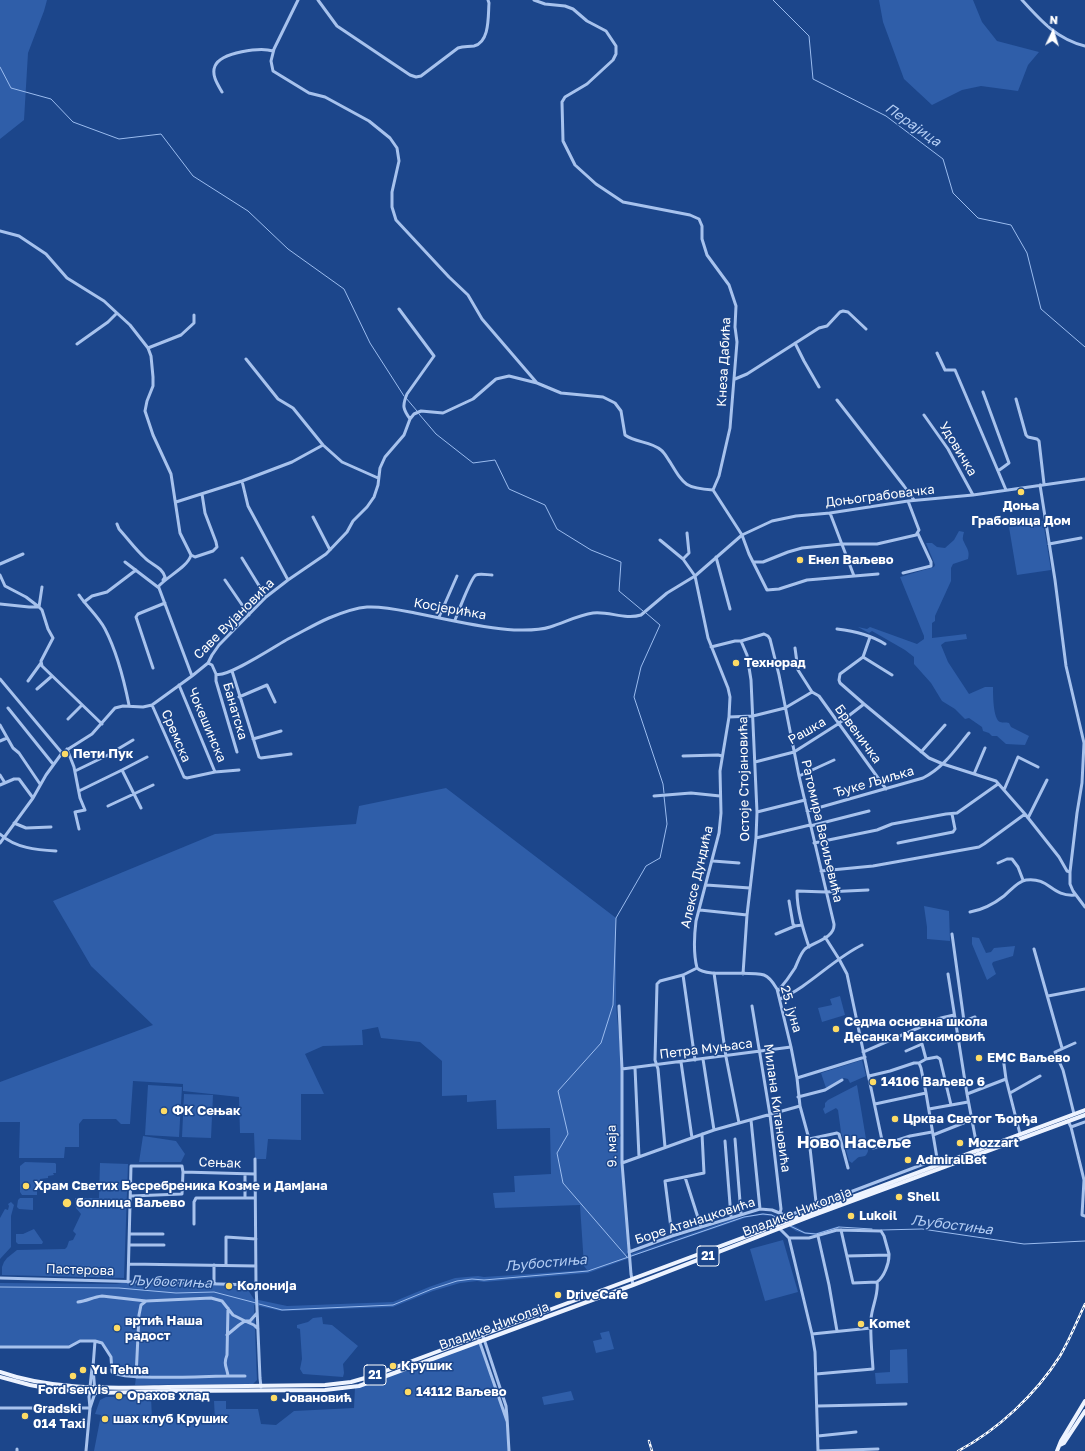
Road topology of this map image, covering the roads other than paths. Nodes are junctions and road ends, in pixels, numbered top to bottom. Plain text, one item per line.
1 (298, 0) edge
2 (318, 0) edge
3 (488, 0) edge
4 (534, 0) edge
5 (1022, 0) edge
6 (1085, 46) edge
7 (274, 51) junction
8 (222, 92) dead end
9 (0, 231) edge
10 (399, 310) dead end
11 (117, 314) junction
12 (194, 315) dead end
13 (866, 329) dead end
14 (795, 343) junction
15 (77, 344) dead end
16 (148, 348) junction
17 (937, 354) dead end
18 (246, 359) dead end
19 (735, 379) junction
20 (537, 383) junction
21 (820, 387) dead end
22 (983, 392) dead end
23 (1016, 399) dead end
24 (837, 400) dead end
25 (924, 415) dead end
26 (410, 419) junction
27 (323, 445) junction
28 (998, 471) junction
29 (378, 478) junction
30 (1085, 479) edge
31 (242, 480) junction
32 (1042, 484) junction
33 (713, 490) junction
34 (1006, 490) junction
35 (202, 494) junction
36 (973, 494) junction
37 (914, 500) junction
38 (908, 501) junction
39 (176, 502) junction
40 (830, 512) junction
41 (313, 517) dead end
42 (116, 524) dead end
43 (687, 533) dead end
44 (918, 534) junction
45 (742, 535) junction
46 (1081, 538) dead end
47 (660, 540) dead end
48 (842, 544) junction
49 (1049, 544) junction
50 (330, 550) junction
51 (23, 554) dead end
52 (191, 554) junction
53 (716, 557) junction
54 (242, 558) dead end
55 (683, 559) junction
56 (125, 562) dead end
57 (753, 562) junction
58 (0, 564) edge
59 (850, 567) junction
60 (136, 570) junction
61 (903, 573) dead end
62 (0, 574) edge
63 (878, 574) dead end
64 (492, 575) dead end
65 (457, 576) dead end
66 (695, 576) junction
67 (846, 576) junction
68 (854, 576) junction
69 (225, 580) dead end
70 (288, 580) junction
71 (159, 585) junction
72 (42, 586) dead end
73 (79, 594) dead end
74 (266, 597) junction
75 (84, 602) junction
76 (165, 603) junction
77 (0, 604) edge
78 (39, 607) junction
79 (730, 609) dead end
80 (249, 615) junction
81 (439, 617) junction
82 (455, 620) junction
83 (837, 628) dead end
84 (870, 637) junction
85 (741, 641) junction
86 (885, 644) dead end
87 (711, 647) junction
88 (795, 648) dead end
89 (863, 657) junction
90 (41, 663) junction
91 (208, 663) junction
92 (153, 668) dead end
93 (232, 671) junction
94 (216, 674) junction
95 (892, 675) dead end
96 (52, 676) junction
97 (192, 676) junction
98 (0, 679) edge
99 (28, 681) dead end
100 (180, 685) junction
101 (37, 689) dead end
102 (812, 692) junction
103 (240, 697) junction
104 (275, 702) dead end
105 (864, 704) junction
106 (82, 705) junction
107 (129, 705) junction
108 (152, 705) junction
109 (8, 708) dead end
110 (785, 708) junction
111 (753, 716) junction
112 (729, 717) junction
113 (68, 719) dead end
114 (102, 724) junction
115 (838, 724) junction
116 (0, 725) edge
117 (946, 725) dead end
118 (281, 731) dead end
119 (969, 733) dead end
120 (7, 738) junction
121 (253, 739) junction
122 (133, 740) dead end
123 (0, 741) edge
124 (985, 748) dead end
125 (67, 749) junction
126 (1085, 749) edge
127 (237, 752) dead end
128 (794, 752) junction
129 (921, 752) junction
130 (62, 753) junction
131 (291, 754) dead end
132 (683, 756) dead end
133 (722, 756) junction
134 (147, 757) dead end
135 (834, 760) dead end
136 (755, 762) junction
137 (53, 764) junction
138 (943, 764) junction
139 (1038, 767) dead end
140 (122, 770) junction
141 (239, 770) dead end
142 (75, 771) junction
143 (215, 772) junction
144 (974, 774) junction
145 (0, 775) edge
146 (799, 776) junction
147 (1047, 780) dead end
148 (5, 783) junction
149 (40, 784) junction
150 (998, 784) junction
151 (0, 785) edge
152 (153, 785) dead end
153 (886, 789) junction
154 (1004, 790) junction
155 (79, 791) junction
156 (135, 793) junction
157 (654, 796) dead end
158 (720, 796) junction
159 (33, 798) junction
160 (805, 800) junction
161 (108, 806) dead end
162 (141, 808) dead end
163 (807, 811) junction
164 (870, 811) dead end
165 (757, 812) junction
166 (952, 814) junction
167 (1025, 814) junction
168 (1028, 818) junction
169 (14, 823) junction
170 (810, 826) junction
171 (51, 827) dead end
172 (79, 829) dead end
173 (0, 834) edge
174 (4, 838) junction
175 (756, 838) junction
176 (814, 842) junction
177 (0, 843) edge
178 (898, 843) dead end
179 (56, 851) dead end
180 (712, 861) junction
181 (739, 863) dead end
182 (998, 863) dead end
183 (821, 871) junction
184 (1070, 872) junction
185 (1023, 880) junction
186 (706, 885) junction
187 (750, 888) junction
188 (868, 890) dead end
189 (826, 892) junction
190 (1075, 895) junction
191 (789, 900) dead end
192 (1085, 906) edge
193 (700, 910) junction
194 (970, 912) dead end
195 (747, 915) junction
196 (802, 925) junction
197 (795, 926) junction
198 (776, 934) dead end
199 (952, 934) dead end
200 (825, 937) junction
201 (862, 945) dead end
202 (809, 947) junction
203 (1034, 949) dead end
204 (839, 959) junction
205 (697, 968) junction
206 (714, 973) junction
207 (743, 974) junction
208 (948, 974) dead end
209 (684, 975) junction
210 (1085, 989) edge
211 (778, 991) junction
212 (1048, 996) junction
213 (780, 999) junction
214 (619, 1006) dead end
215 (752, 1006) dead end
216 (954, 1015) junction
217 (975, 1017) dead end
218 (964, 1021) junction
219 (956, 1024) junction
220 (1075, 1043) dead end
221 (791, 1047) junction
222 (1062, 1048) junction
223 (906, 1051) dead end
224 (759, 1052) junction
225 (864, 1052) junction
226 (726, 1056) junction
227 (1003, 1057) dead end
228 (865, 1058) junction
229 (703, 1059) junction
230 (926, 1059) junction
231 (695, 1060) junction
232 (681, 1062) junction
233 (919, 1064) junction
234 (657, 1065) junction
235 (635, 1068) junction
236 (622, 1069) junction
237 (869, 1076) junction
238 (1040, 1076) dead end
239 (797, 1078) junction
240 (1006, 1079) junction
241 (842, 1080) dead end
242 (926, 1093) junction
243 (1010, 1093) junction
244 (967, 1094) junction
245 (798, 1097) junction
246 (968, 1102) junction
247 (875, 1104) junction
248 (951, 1105) junction
249 (800, 1106) junction
250 (929, 1109) junction
251 (1085, 1110) edge
252 (770, 1114) junction
253 (1074, 1114) junction
254 (1085, 1115) edge
255 (751, 1120) junction
256 (971, 1120) junction
257 (1068, 1121) junction
258 (1085, 1122) edge
259 (739, 1124) junction
260 (1071, 1127) junction
261 (714, 1130) junction
262 (702, 1134) junction
263 (933, 1134) junction
264 (1020, 1134) junction
265 (692, 1138) junction
266 (735, 1139) dead end
267 (809, 1139) junction
268 (724, 1141) dead end
269 (883, 1145) junction
270 (665, 1147) junction
271 (873, 1148) dead end
272 (978, 1152) junction
273 (639, 1157) junction
274 (255, 1159) dead end
275 (937, 1159) junction
276 (622, 1163) junction
277 (938, 1164) junction
278 (848, 1168) dead end
279 (183, 1172) junction
280 (245, 1174) junction
281 (255, 1174) junction
282 (685, 1177) junction
283 (131, 1196) junction
284 (245, 1198) junction
285 (255, 1198) junction
286 (811, 1207) dead end
287 (760, 1209) junction
288 (817, 1210) junction
289 (780, 1213) junction
290 (741, 1214) junction
291 (1085, 1216) edge
292 (731, 1217) junction
293 (194, 1224) dead end
294 (778, 1224) junction
295 (701, 1227) junction
296 (782, 1228) junction
297 (842, 1230) junction
298 (130, 1234) junction
299 (163, 1234) dead end
300 (672, 1236) junction
301 (818, 1236) junction
302 (789, 1238) junction
303 (256, 1239) junction
304 (130, 1245) junction
305 (164, 1245) dead end
306 (629, 1252) junction
307 (890, 1255) junction
308 (847, 1256) junction
309 (129, 1264) junction
310 (214, 1265) junction
311 (226, 1265) junction
312 (256, 1266) junction
313 (0, 1278) edge
314 (632, 1279) junction
315 (128, 1282) junction
316 (877, 1282) junction
317 (214, 1284) junction
318 (256, 1285) junction
319 (634, 1285) junction
320 (146, 1301) junction
321 (78, 1302) dead end
322 (228, 1307) junction
323 (257, 1313) junction
324 (245, 1321) junction
325 (870, 1328) junction
326 (258, 1329) junction
327 (837, 1331) junction
328 (812, 1334) junction
329 (227, 1335) junction
330 (481, 1339) junction
331 (95, 1340) junction
332 (0, 1347) edge
333 (93, 1367) junction
334 (0, 1372) edge
335 (816, 1374) junction
336 (228, 1376) junction
337 (245, 1376) dead end
338 (0, 1377) edge
339 (136, 1377) junction
340 (259, 1386) junction
341 (90, 1387) junction
342 (95, 1388) junction
343 (260, 1391) junction
344 (90, 1393) junction
345 (95, 1393) junction
346 (1085, 1401) edge
347 (906, 1404) dead end
348 (818, 1406) junction
349 (0, 1408) edge
350 (90, 1408) junction
351 (1085, 1411) edge
352 (856, 1432) dead end
353 (818, 1436) junction
354 (1060, 1446) junction
355 (878, 1449) dead end
356 (86, 1451) edge
357 (509, 1451) edge
358 (818, 1451) edge
359 (1057, 1451) edge

1 - 7 street
2 - 3 street
4 - 19 street, Кнеза Дабића
5 - 6 street
7 - 8 street
7 - 20 street
9 - 11 street
10 - 26 street
11 - 15 street
11 - 16 street
12 - 16 street
13 - 14 street
14 - 19 street
14 - 21 street
16 - 39 street
17 - 28 street
18 - 27 street
19 - 33 street, Кнеза Дабића
20 - 26 street, Саве Вујановића
20 - 33 street
22 - 28 street
23 - 32 street
24 - 37 street
25 - 36 street, Удовичка
26 - 29 street, Саве Вујановића
27 - 29 street
27 - 31 street
28 - 34 street
29 - 50 street, Саве Вујановића
30 - 32 street, Доњограбовачка
31 - 35 street
31 - 70 street
32 - 34 street, Доњограбовачка
32 - 49 street
33 - 45 street
34 - 36 street, Доњограбовачка
35 - 39 street
35 - 52 street
36 - 37 street, Доњограбовачка
37 - 38 street, Доњограбовачка
38 - 40 street, Доњограбовачка
38 - 44 street
39 - 52 street
40 - 45 street, Доњограбовачка
40 - 48 street
41 - 50 street
42 - 71 street
43 - 55 street
44 - 48 street
44 - 61 street
45 - 53 street, Доњограбовачка
45 - 57 street
46 - 49 street
47 - 55 street
48 - 57 street
48 - 59 street
49 - 126 street
50 - 70 street, Саве Вујановића
51 - 58 street
52 - 71 street
53 - 66 street, Доњограбовачка
53 - 79 street
54 - 74 street
55 - 66 street
56 - 60 street
57 - 67 street
59 - 67 street
59 - 68 street
60 - 71 street
60 - 75 street
62 - 78 street
63 - 68 street
64 - 82 street
65 - 81 street
66 - 82 street, Косјерићка
66 - 87 street, Алексе Дундића
67 - 68 street
69 - 80 street
70 - 74 street, Саве Вујановића
71 - 76 street
72 - 78 street
73 - 75 street
74 - 80 street, Саве Вујановића
75 - 107 street
76 - 92 street
76 - 97 street
77 - 78 street
78 - 90 street
80 - 91 street, Саве Вујановића
81 - 82 street, Косјерићка
81 - 93 street, Косјерићка
83 - 84 street
84 - 86 street
84 - 89 street
85 - 87 street
85 - 110 street, Ратомира Васиљевића
85 - 111 street, Остоје Стојановића
87 - 112 street, Алексе Дундића
88 - 102 street, Брвеничка
89 - 95 street
89 - 105 street
90 - 96 street
90 - 99 street
91 - 94 street
91 - 97 street, Саве Вујановића
93 - 94 street, Косјерићка
93 - 103 street
94 - 127 street, Банатска
96 - 101 street
96 - 106 street
97 - 100 street, Саве Вујановића
98 - 130 street
100 - 108 street, Саве Вујановића
100 - 143 street, Чокешинска
102 - 110 street
102 - 115 street, Брвеничка
103 - 104 street
103 - 121 street
105 - 115 street, Рашка
105 - 129 street
106 - 113 street
106 - 114 street
107 - 108 street
107 - 114 street
108 - 143 street, Сремска
109 - 137 street
110 - 111 street
110 - 128 street, Ратомира Васиљевића
111 - 112 street
111 - 136 street, Остоје Стојановића
112 - 133 street, Алексе Дундића
114 - 125 street
115 - 128 street, Рашка
115 - 153 street, Брвеничка
116 - 120 street
117 - 129 street
118 - 121 street
119 - 138 street, Ђуке Љиљка
120 - 123 street
120 - 149 street
121 - 131 street
122 - 142 street
124 - 144 street
125 - 130 street
125 - 142 street
126 - 184 street
128 - 136 street, Рашка
128 - 146 street, Ратомира Васиљевића
129 - 138 street
130 - 137 street
132 - 133 street
133 - 158 street, Алексе Дундића
134 - 140 street
135 - 146 street
136 - 165 street, Остоје Стојановића
137 - 149 street
138 - 144 street
138 - 153 street, Ђуке Љиљка
139 - 154 street
140 - 155 street
140 - 156 street
141 - 143 street
142 - 155 street
144 - 150 street
145 - 148 street
146 - 160 street, Ратомира Васиљевића
147 - 168 street
148 - 151 street
148 - 159 street
149 - 159 street
150 - 154 street
150 - 166 street
152 - 156 street
153 - 163 street, Ђуке Љиљка
154 - 167 street
155 - 172 street
156 - 161 street
156 - 162 street
157 - 158 street
158 - 180 street, Алексе Дундића
159 - 169 street
160 - 163 street, Ратомира Васиљевића
160 - 165 street
163 - 170 street, Ратомира Васиљевића
164 - 170 street
165 - 175 street, Остоје Стојановића
166 - 176 street
166 - 178 street
167 - 168 street
167 - 183 street
168 - 184 street
169 - 171 street
169 - 174 street
170 - 175 street
170 - 176 street, Ратомира Васиљевића
173 - 174 street
174 - 177 street
174 - 179 street
175 - 187 street, Остоје Стојановића
176 - 183 street, Ратомира Васиљевића
180 - 181 street
180 - 186 street, Алексе Дундића
182 - 185 street
183 - 189 street, Ратомира Васиљевића
184 - 190 street
185 - 190 street
185 - 194 street
186 - 187 street
186 - 193 street, Алексе Дундића
187 - 195 street, Остоје Стојановића
188 - 189 street
189 - 196 street
189 - 200 street, Ратомира Васиљевића
190 - 192 street
191 - 197 street
193 - 195 street
193 - 205 street, Алексе Дундића
195 - 207 street, Остоје Стојановића
196 - 197 street
196 - 202 street
197 - 198 street
199 - 218 street
200 - 202 street
200 - 204 street
201 - 204 street
202 - 211 street
203 - 212 street
204 - 213 street
204 - 225 street
205 - 206 street, 25. јуна
205 - 209 street
206 - 207 street, 25. јуна
206 - 226 street
207 - 211 street, 25. јуна
208 - 216 street
209 - 231 street
209 - 234 street
210 - 212 street
211 - 213 street, 25. јуна
212 - 222 street
213 - 221 street, 25. јуна
214 - 236 street, 9. маја
215 - 224 street, Милана Китановића
216 - 219 street
216 - 225 street
217 - 218 street
218 - 219 street
219 - 244 street
220 - 222 street
221 - 224 street, Петра Муњаса
221 - 239 street, 25. јуна
222 - 253 street
223 - 230 street
224 - 226 street, Петра Муњаса
224 - 252 street, Милана Китановића
225 - 228 street
226 - 229 street, Петра Муњаса
226 - 259 street
227 - 240 street
228 - 237 street
228 - 239 street
229 - 231 street, Петра Муњаса
229 - 261 street
230 - 233 street
230 - 248 street
231 - 232 street, Петра Муњаса
232 - 234 street, Петра Муњаса
232 - 265 street
233 - 237 street
233 - 242 street
234 - 235 street, Петра Муњаса
234 - 270 street
235 - 236 street, Петра Муњаса
235 - 273 street
236 - 276 street, 9. маја
237 - 247 street
238 - 243 street
239 - 245 street, 25. јуна
240 - 243 street
240 - 244 street
241 - 245 street
242 - 247 street
242 - 250 street
243 - 264 street
244 - 246 street
245 - 249 street, 25. јуна
246 - 248 street
246 - 256 street
247 - 269 street
248 - 250 street
249 - 252 street
249 - 267 street, 25. јуна
250 - 263 street
251 - 253 main road, Владике Николаја / 21
252 - 255 street
252 - 289 street, Милана Китановића
253 - 264 main road, Владике Николаја / 21
254 - 257 main road, Владике Николаја / 21
255 - 259 street
255 - 287 street
256 - 263 street
256 - 272 street
257 - 260 street
257 - 272 main road, Владике Николаја / 21
258 - 260 street
259 - 261 street
260 - 291 street
261 - 262 street
262 - 265 street
262 - 282 street
263 - 269 street
263 - 275 street
264 - 272 main road, Владике Николаја / 21
265 - 270 street
266 - 290 street
267 - 278 street
267 - 288 street, 25. јуна
268 - 292 street
269 - 271 street
270 - 273 street
272 - 277 main road, Владике Николаја / 21
272 - 288 main road, Владике Николаја / 21
273 - 276 street
274 - 281 street
275 - 277 street
275 - 288 street
276 - 306 street, 9. маја
277 - 288 main road, Владике Николаја / 21
279 - 280 street, Сењак
279 - 283 street, Сењак
279 - 283 street, Сењак
280 - 281 street, Сењак
280 - 284 street
281 - 285 street
282 - 295 street
282 - 300 street
283 - 298 street
284 - 285 street
284 - 293 street
285 - 303 street
286 - 289 street, Боре Атанацковића
287 - 289 street, Боре Атанацковића
287 - 290 street, Боре Атанацковића
288 - 294 main road, Владике Николаја / 21
288 - 296 main road, Владике Николаја / 21
290 - 292 street, Боре Атанацковића
292 - 295 street, Боре Атанацковића
294 - 296 street
294 - 314 main road, Владике Николаја / 21
295 - 300 street, Боре Атанацковића
296 - 302 street
296 - 319 main road, Владике Николаја / 21
297 - 301 street
297 - 307 street
297 - 308 street
298 - 299 street
298 - 304 street
300 - 306 street, Боре Атанацковића
301 - 302 street
301 - 327 street
302 - 328 street
303 - 311 street
303 - 312 street
304 - 305 street
304 - 309 street
306 - 314 street, 9. маја
307 - 308 street
307 - 316 street
308 - 316 street
309 - 310 street
309 - 315 street
310 - 311 street
310 - 317 street
311 - 312 street
312 - 318 street
313 - 315 street, Пастерова
314 - 319 street, 9. маја
314 - 330 main road, Владике Николаја / 21
315 - 317 street, Пастерова
316 - 325 street
317 - 318 street, Пастерова
318 - 323 street
319 - 330 main road, Владике Николаја / 21
320 - 321 street
320 - 322 street
320 - 339 street
322 - 324 street
322 - 329 street
323 - 324 street
323 - 326 street
324 - 326 street
324 - 329 street
325 - 327 street
325 - 335 street
326 - 340 street
327 - 328 street
328 - 335 street
329 - 336 street
330 - 340 main road, Владике Николаја / 21
330 - 343 main road, Владике Николаја / 21
330 - 357 street
331 - 332 street
331 - 333 street
331 - 339 street
333 - 341 street
333 - 342 street
334 - 341 main road, Владике Николаја / 21
335 - 348 street
336 - 337 street
336 - 339 street
338 - 344 main road, Владике Николаја / 21
340 - 342 main road, Владике Николаја / 21
340 - 343 street
341 - 342 main road, Владике Николаја / 21
341 - 344 street
342 - 345 street
343 - 345 main road, Владике Николаја / 21
344 - 345 main road, Владике Николаја / 21
344 - 350 street
345 - 350 street
346 - 354 main road
347 - 348 street
348 - 353 street
349 - 350 street
350 - 356 street
351 - 354 main road
352 - 353 street
353 - 358 street
354 - 359 main road
355 - 358 street

